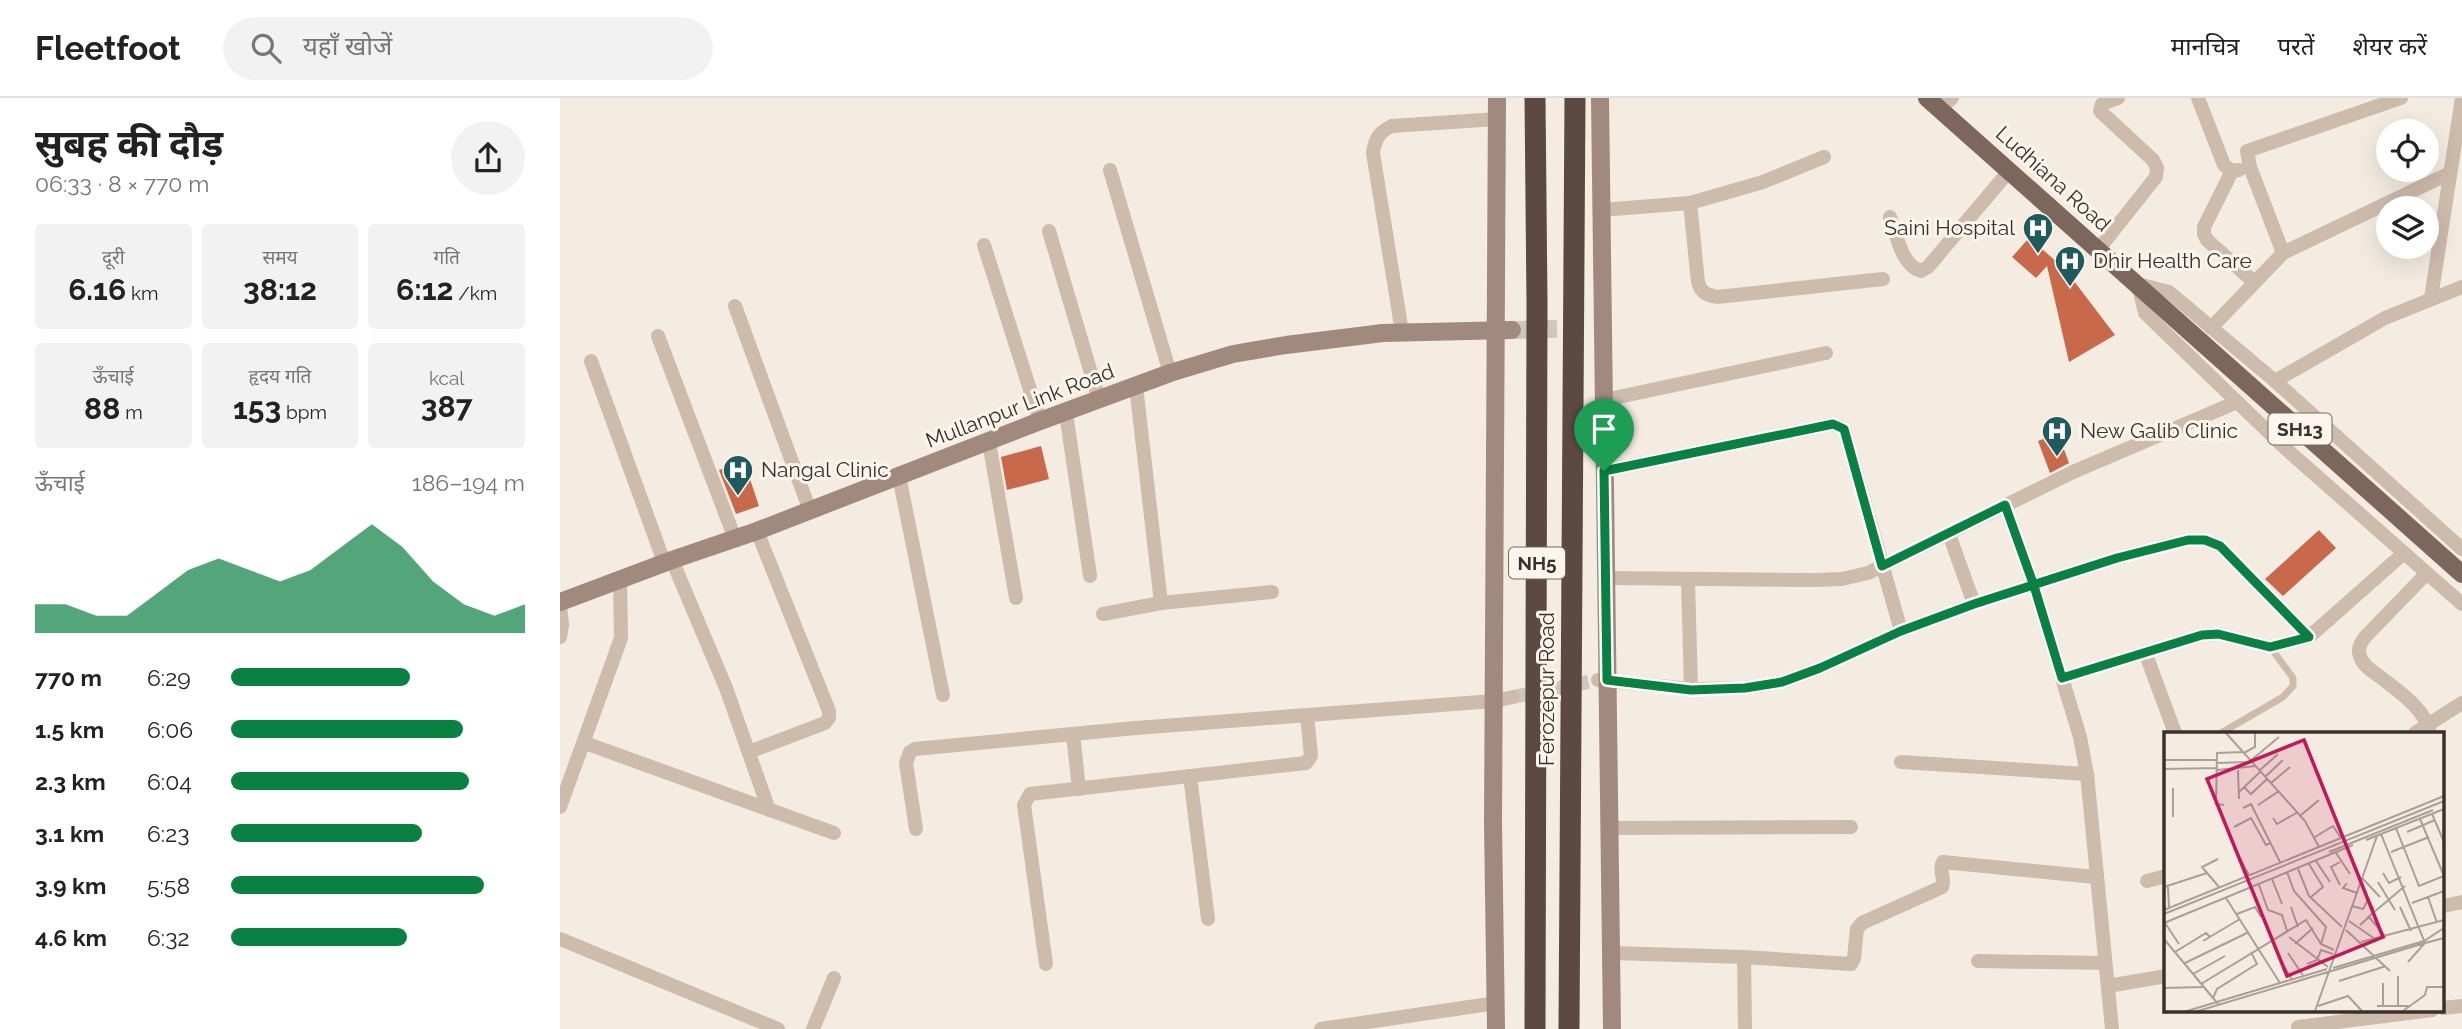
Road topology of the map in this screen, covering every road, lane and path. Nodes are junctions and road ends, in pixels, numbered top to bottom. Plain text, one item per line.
1 (1497, 98) edge
2 (1535, 98) edge
3 (1575, 98) edge
4 (1600, 98) edge
5 (2118, 98) edge
6 (2199, 98) edge
7 (2401, 98) edge
8 (2462, 98) edge
9 (1939, 102) edge
10 (1497, 119) junction
11 (1824, 157) dead end
12 (2250, 167) junction
13 (1110, 170) dead end
14 (2009, 171) junction
15 (2232, 171) junction
16 (2450, 173) junction
17 (1690, 203) junction
18 (1601, 210) junction
19 (1890, 218) dead end
20 (1049, 232) dead end
21 (984, 245) dead end
22 (2098, 250) junction
23 (2283, 253) junction
24 (1883, 279) dead end
25 (2254, 282) junction
26 (2138, 284) junction
27 (2462, 287) edge
28 (2431, 298) junction
29 (735, 306) dead end
30 (2211, 328) junction
31 (1504, 330) junction
32 (1402, 332) junction
33 (658, 335) dead end
34 (1826, 353) dead end
35 (591, 361) dead end
36 (1170, 373) junction
37 (2275, 381) junction
38 (1136, 386) junction
39 (1099, 400) junction
40 (1604, 400) junction
41 (2237, 402) junction
42 (1066, 413) junction
43 (1040, 421) junction
44 (989, 442) junction
45 (1604, 471) junction
46 (899, 476) junction
47 (2005, 505) junction
48 (810, 511) junction
49 (757, 531) junction
50 (1949, 534) junction
51 (736, 540) junction
52 (2462, 549) edge
53 (2404, 553) junction
54 (668, 561) junction
55 (1882, 566) junction
56 (2427, 573) junction
57 (2462, 574) edge
58 (1090, 576) dead end
59 (1606, 578) junction
60 (620, 579) junction
61 (1688, 580) junction
62 (2034, 586) junction
63 (1272, 592) dead end
64 (1016, 598) dead end
65 (560, 603) edge
66 (1161, 603) junction
67 (1974, 604) junction
68 (2462, 604) edge
69 (1102, 614) dead end
70 (1901, 631) junction
71 (560, 637) edge
72 (2309, 637) junction
73 (2270, 647) junction
74 (2145, 652) junction
75 (2062, 678) junction
76 (1602, 680) junction
77 (1691, 690) junction
78 (943, 695) dead end
79 (1513, 697) tunnel mouth
80 (1494, 701) junction
81 (2462, 703) edge
82 (1307, 715) junction
83 (2429, 729) edge
84 (2175, 732) edge
85 (2223, 732) edge
86 (1073, 734) junction
87 (584, 743) junction
88 (749, 752) junction
89 (1901, 762) dead end
90 (2087, 774) junction
91 (1190, 776) junction
92 (1079, 789) junction
93 (560, 807) edge
94 (769, 810) junction
95 (1851, 827) dead end
96 (1609, 828) junction
97 (916, 829) dead end
98 (834, 833) dead end
99 (2095, 877) junction
100 (2164, 877) edge
101 (2147, 881) dead end
102 (2462, 902) edge
103 (2444, 906) edge
104 (1208, 919) dead end
105 (560, 939) edge
106 (1612, 953) junction
107 (1744, 957) junction
108 (1978, 961) dead end
109 (2105, 963) junction
110 (1046, 964) dead end
111 (2164, 976) edge
112 (834, 978) dead end
113 (2108, 986) junction
114 (1496, 1003) junction
115 (2462, 1006) edge
116 (2444, 1008) edge
117 (2416, 1012) edge
118 (2298, 1027) edge
119 (778, 1029) edge
120 (813, 1029) edge
121 (1321, 1029) edge
122 (1496, 1029) edge
123 (1535, 1029) edge
124 (1569, 1029) edge
125 (1612, 1029) edge
126 (1745, 1029) edge
127 (2112, 1029) edge

1 - 10 main road
2 - 123 highway, NH5
3 - 124 highway, Ferozepur Road / NH5
4 - 18 main road
5 - 22 street
6 - 15 street
7 - 12 street
8 - 16 street
9 - 14 main road, Ludhiana Road / SH13
10 - 31 main road
10 - 32 street
11 - 17 street
12 - 15 street
12 - 23 street
13 - 36 street
14 - 19 street
14 - 22 main road, Ludhiana Road / SH13
15 - 25 street
16 - 23 street
16 - 28 street
17 - 18 street
17 - 24 street
18 - 40 main road
20 - 39 street
21 - 43 street
22 - 26 main road, Ludhiana Road / SH13
23 - 25 street
25 - 30 street
26 - 30 street
26 - 41 street
26 - 57 main road, Ludhiana Road / SH13
27 - 28 street
28 - 37 street
29 - 48 street
30 - 37 street
31 - 32 main road, Mullanpur Link Road
31 - 80 main road
32 - 36 main road, Mullanpur Link Road
33 - 51 street
34 - 40 street
35 - 54 street
36 - 38 main road, Mullanpur Link Road
37 - 52 street
38 - 39 main road, Mullanpur Link Road
38 - 66 street
39 - 42 main road, Mullanpur Link Road
40 - 45 main road
41 - 47 street
41 - 53 street
42 - 43 main road, Mullanpur Link Road
42 - 58 street
43 - 44 main road, Mullanpur Link Road
44 - 46 main road, Mullanpur Link Road
44 - 64 street
45 - 55 street
45 - 59 main road
46 - 48 main road, Mullanpur Link Road
46 - 78 street
47 - 50 street
47 - 62 street
48 - 49 main road, Mullanpur Link Road
49 - 51 main road, Mullanpur Link Road
49 - 88 street
50 - 55 street
50 - 67 street
51 - 54 main road, Mullanpur Link Road
53 - 56 street
53 - 72 street
54 - 60 main road, Mullanpur Link Road
54 - 88 street
55 - 61 street
55 - 70 street
56 - 68 street
56 - 83 street
59 - 61 street
59 - 76 main road
60 - 65 main road, Mullanpur Link Road
60 - 87 street
61 - 77 street
62 - 67 street
62 - 72 street
62 - 75 street
63 - 66 street
65 - 71 street
66 - 69 street
67 - 70 street
70 - 77 street
72 - 73 street
73 - 74 street
73 - 85 lane
74 - 75 street
74 - 84 street
75 - 90 street
76 - 77 street
76 - 96 main road
79 - 80 street
80 - 82 street
80 - 114 main road
81 - 83 street
82 - 86 street
82 - 91 street
86 - 92 street
86 - 97 street
87 - 93 street
87 - 94 street
88 - 94 street
89 - 90 street
90 - 99 street
91 - 92 street
91 - 104 street
92 - 110 street
94 - 98 street
95 - 96 street
96 - 106 main road
99 - 107 street
99 - 109 street
100 - 101 street
102 - 103 street
105 - 119 street
106 - 107 street
106 - 125 main road
107 - 126 street
108 - 109 street
109 - 113 street
111 - 113 street
112 - 120 street
113 - 127 street
114 - 121 street
114 - 122 main road
115 - 116 street
117 - 118 street

